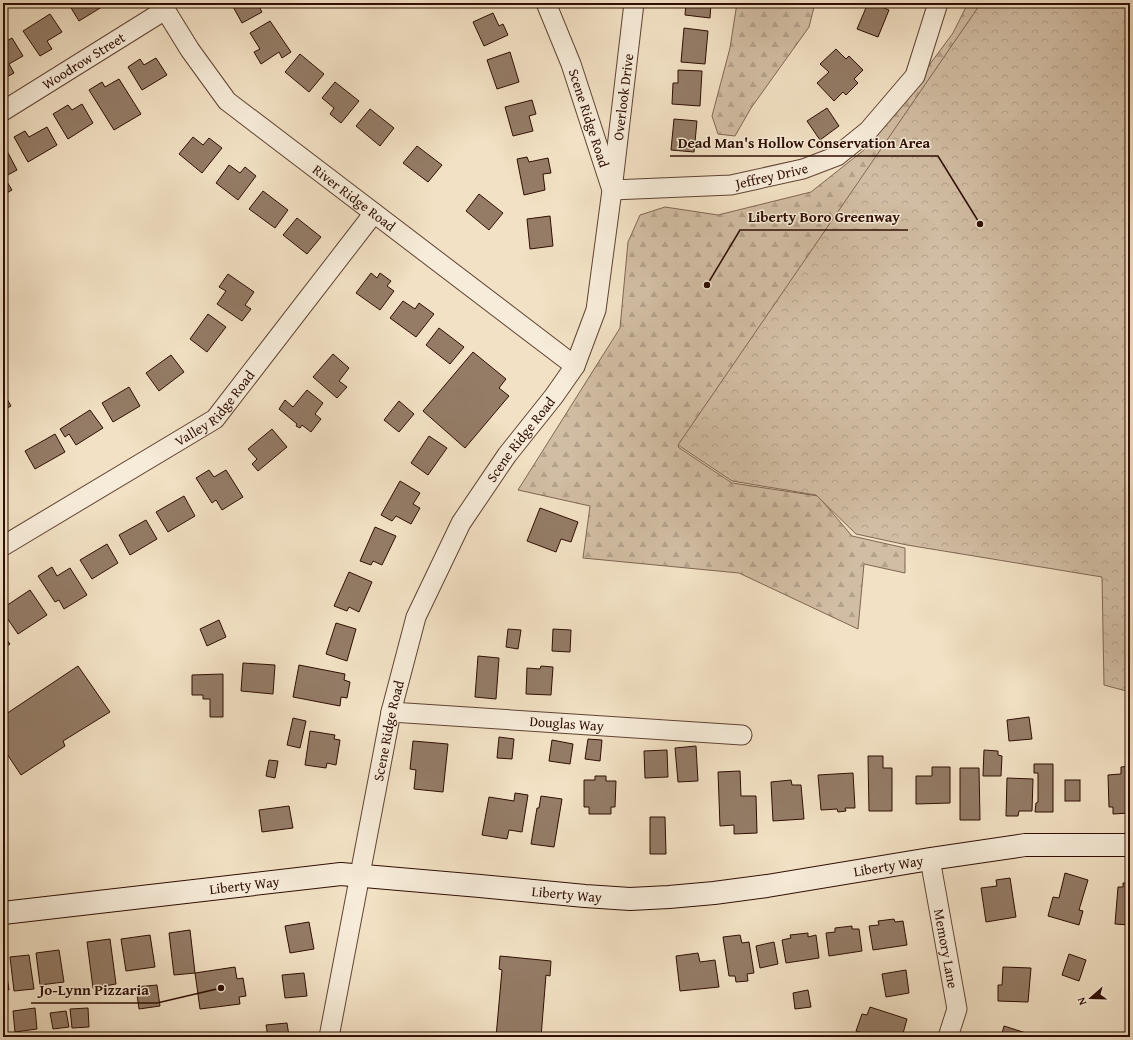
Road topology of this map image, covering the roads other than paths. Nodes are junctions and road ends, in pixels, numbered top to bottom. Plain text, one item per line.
1 (546, 3) edge
2 (634, 3) edge
3 (938, 3) edge
4 (163, 7) edge
5 (3, 112) edge
6 (612, 190) junction
7 (374, 213) junction
8 (575, 366) junction
9 (3, 546) edge
10 (391, 712) junction
11 (742, 735) dead end
12 (1130, 845) edge
13 (930, 859) junction
14 (360, 875) junction
15 (3, 913) edge
16 (329, 1037) edge
17 (948, 1037) edge

1 - 6 street, Scene Ridge Road
2 - 6 street, Overlook Drive
3 - 6 street, Jeffrey Drive
4 - 5 street, Woodrow Street
4 - 7 street, River Ridge Road
6 - 8 street, Scene Ridge Road
7 - 8 street, River Ridge Road
7 - 9 street, Valley Ridge Road
8 - 10 street, Scene Ridge Road
10 - 11 street, Douglas Way
10 - 14 street, Scene Ridge Road
12 - 13 street, Liberty Way
13 - 14 street, Liberty Way
13 - 17 street, Memory Lane
14 - 15 street, Liberty Way
14 - 16 street, Scene Ridge Road

